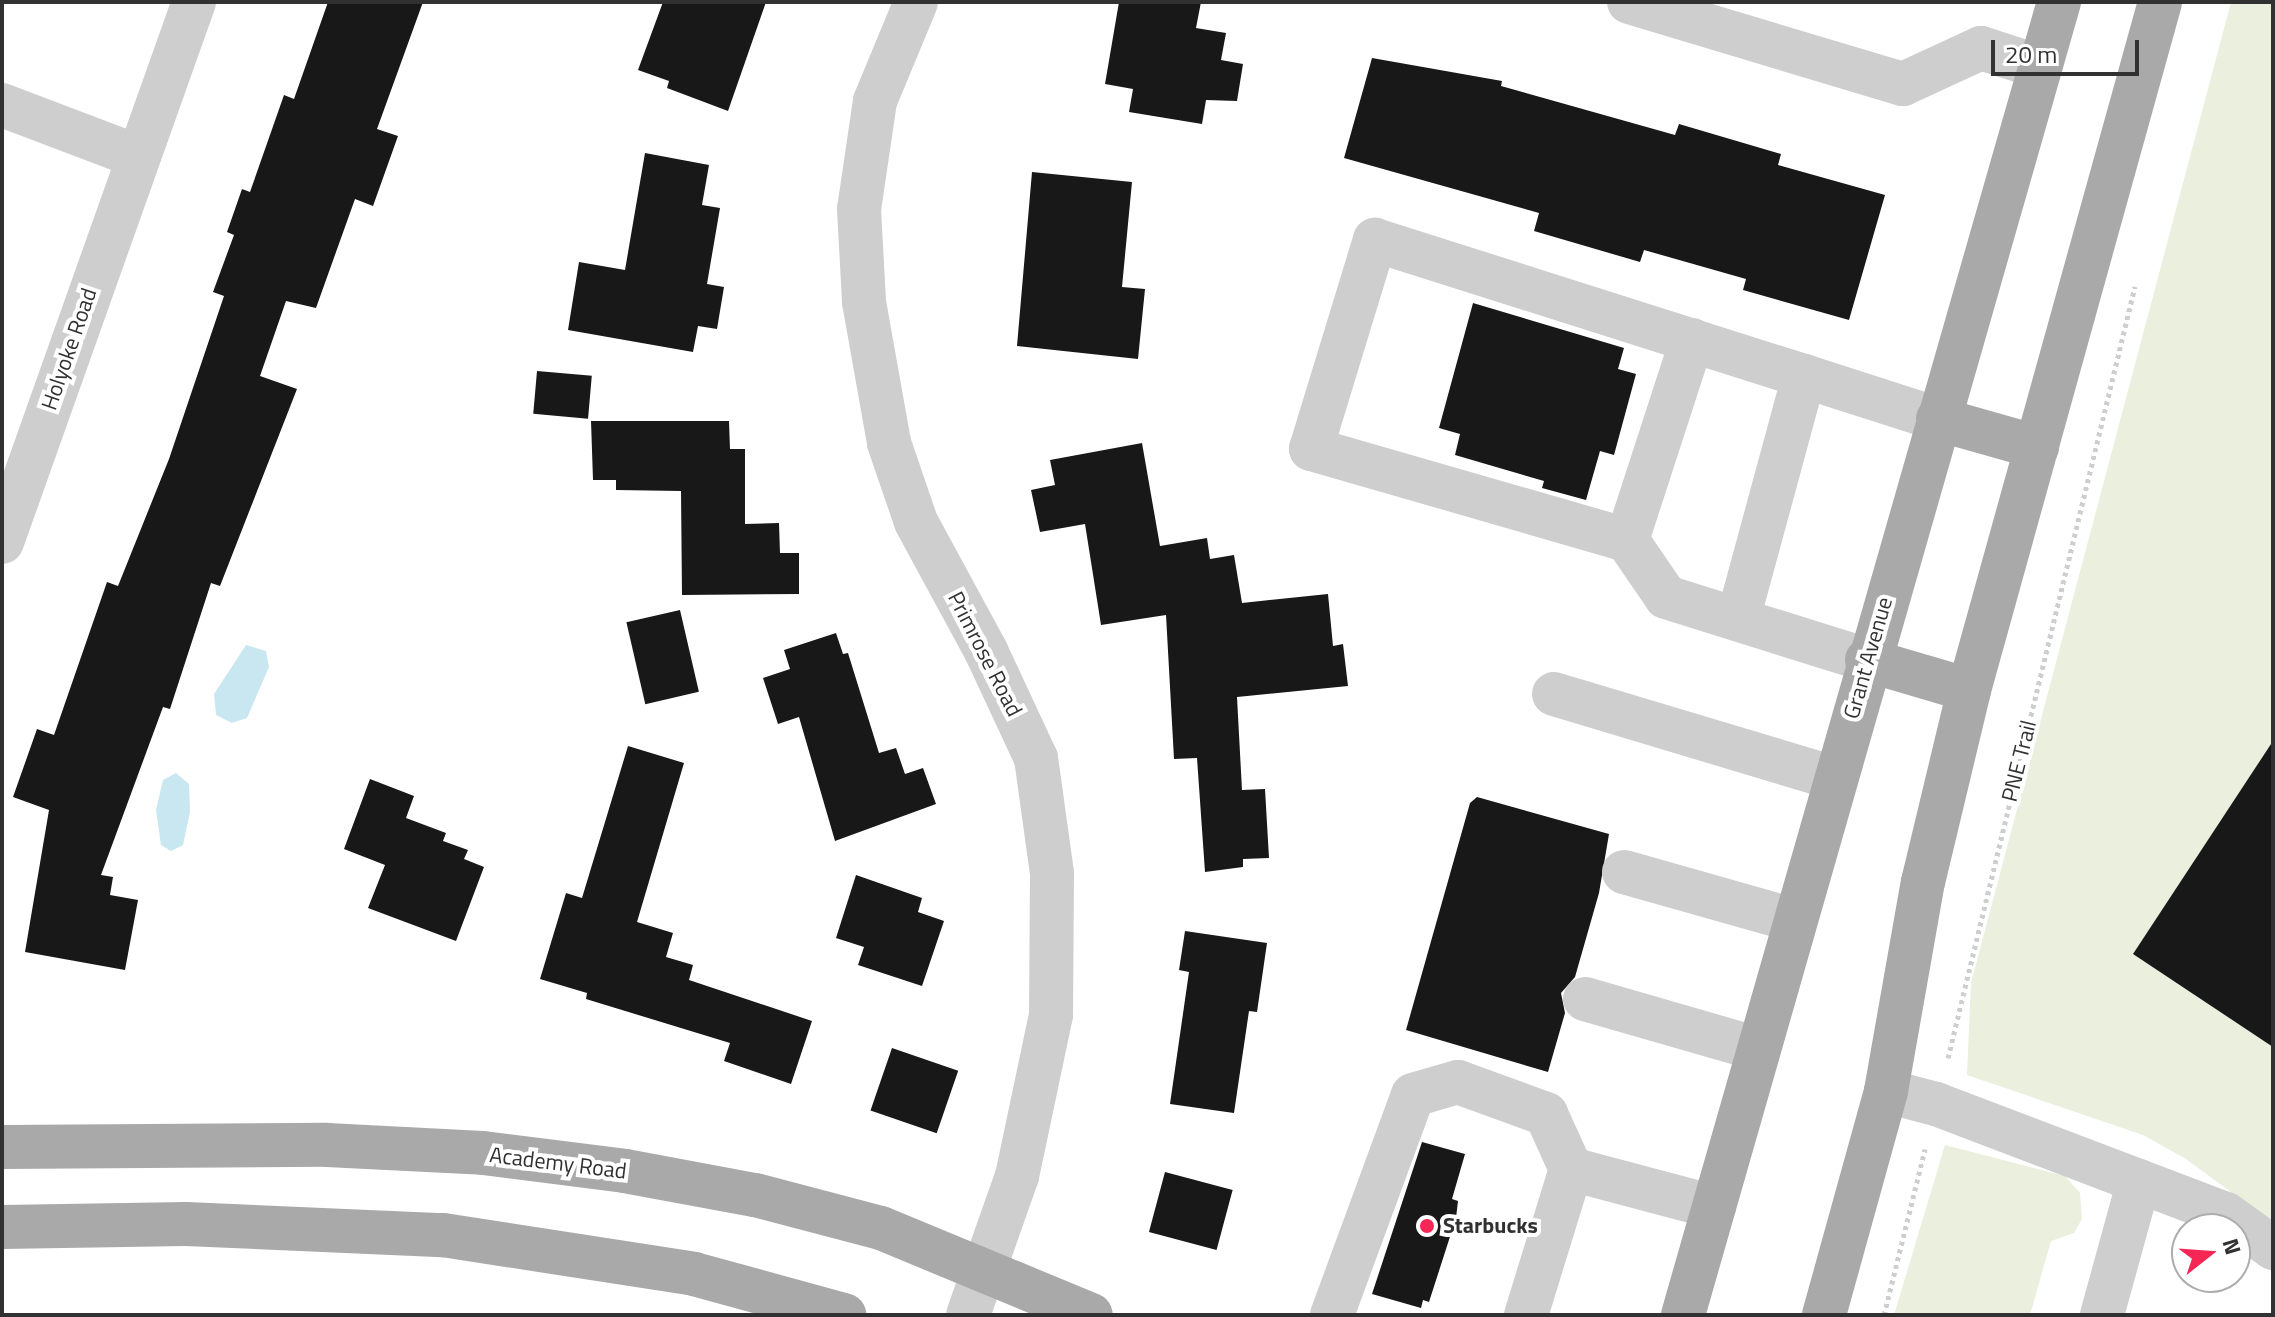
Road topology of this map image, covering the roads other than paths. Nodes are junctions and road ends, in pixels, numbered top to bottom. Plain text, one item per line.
1 (916, 2) edge
2 (1629, 2) edge
3 (2059, 2) edge
4 (2160, 2) edge
5 (191, 3) edge
6 (2040, 67) junction
7 (2, 105) edge
8 (136, 156) junction
9 (1692, 340) junction
10 (1804, 376) junction
11 (1938, 419) junction
12 (2037, 447) junction
13 (1627, 540) junction
14 (2, 542) edge
15 (1738, 619) junction
16 (1867, 660) junction
17 (1969, 690) junction
18 (1554, 694) dead end
19 (1834, 778) junction
20 (1624, 872) dead end
21 (1794, 920) junction
22 (1585, 999) dead end
23 (1758, 1049) junction
24 (1886, 1091) junction
25 (2, 1147) edge
26 (1571, 1169) junction
27 (2139, 1181) junction
28 (1714, 1207) junction
29 (2, 1227) edge
30 (2273, 1248) edge
31 (984, 1267) junction
32 (844, 1315) edge
33 (968, 1315) edge
34 (1091, 1315) edge
35 (1332, 1315) edge
36 (1526, 1315) edge
37 (1683, 1315) edge
38 (1824, 1315) edge
39 (2102, 1315) edge

1 - 31 street, Primrose Road
2 - 6 street
3 - 6 main road, Grant Avenue
4 - 12 main road
5 - 8 street, Holyoke Road
6 - 11 main road, Grant Avenue
7 - 8 street
8 - 14 street, Holyoke Road
9 - 10 street
9 - 13 street
9 - 13 street
10 - 11 street
10 - 15 street
11 - 12 main road
11 - 16 main road, Grant Avenue
12 - 17 main road
13 - 15 street
15 - 16 street
16 - 17 main road
16 - 19 main road, Grant Avenue
17 - 24 main road
18 - 19 street
19 - 21 main road, Grant Avenue
20 - 21 street
21 - 23 main road, Grant Avenue
22 - 23 street
23 - 28 main road, Grant Avenue
24 - 27 street
24 - 38 main road
25 - 31 main road, Academy Road
26 - 28 street
26 - 35 street
26 - 36 street
27 - 30 street
27 - 39 street
28 - 37 main road, Grant Avenue
29 - 32 main road
31 - 33 street, Primrose Road
31 - 34 main road, Academy Road

